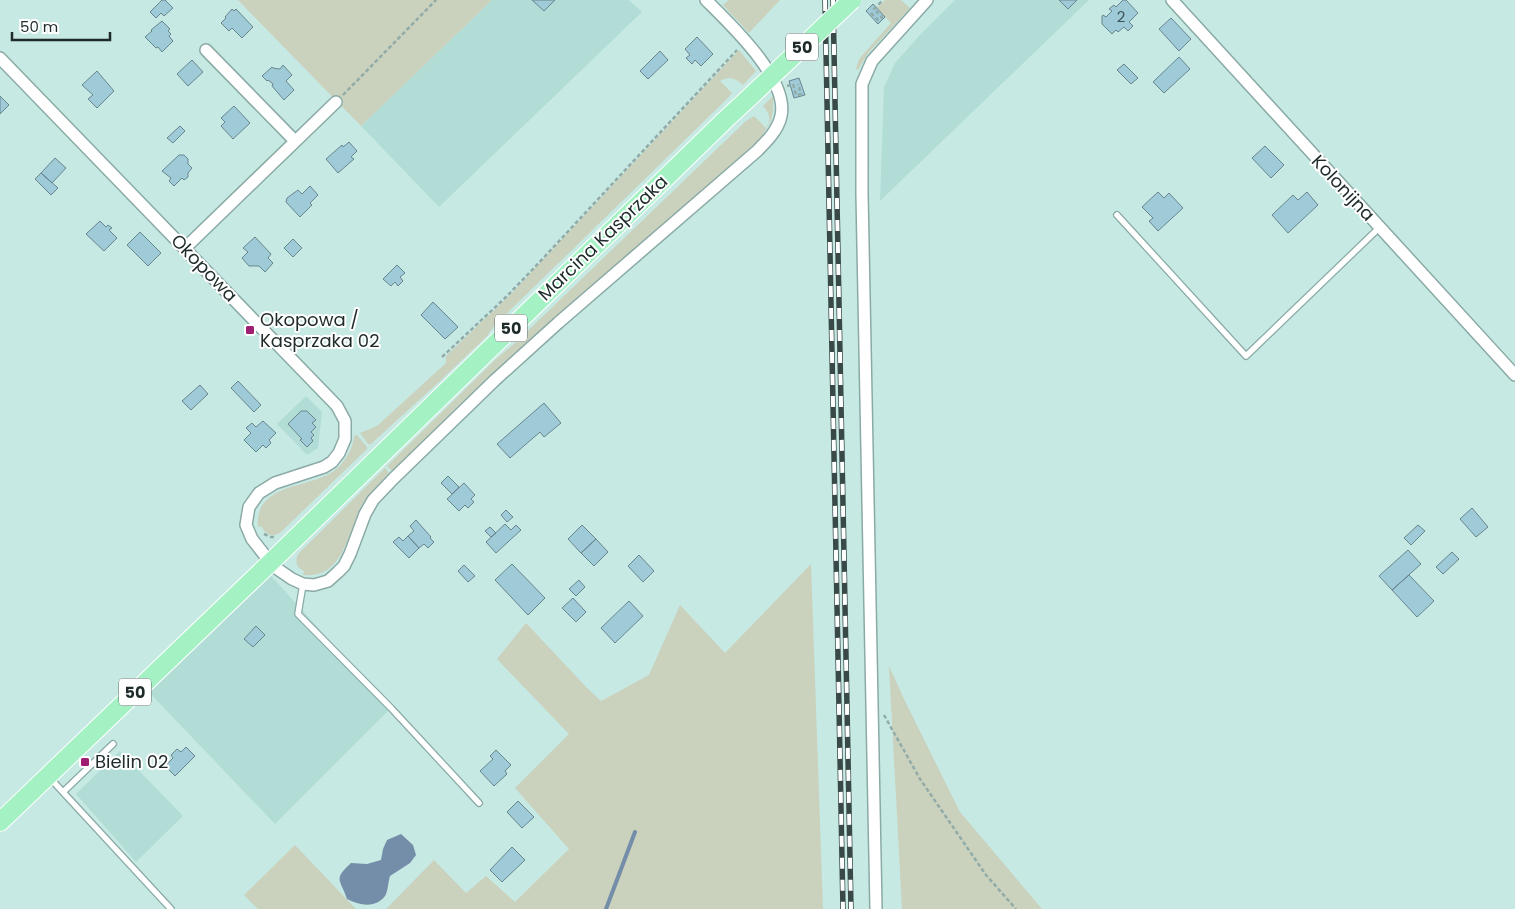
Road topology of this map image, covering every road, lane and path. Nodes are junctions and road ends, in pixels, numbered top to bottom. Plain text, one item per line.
1 (436, 0) edge
2 (706, 0) edge
3 (852, 0) edge
4 (882, 0) edge
5 (927, 0) edge
6 (1172, 0) edge
7 (871, 13) dead end
8 (739, 47) dead end
9 (206, 50) dead end
10 (0, 58) edge
11 (798, 84) dead end
12 (793, 86) dead end
13 (336, 102) joint
14 (295, 141) junction
15 (1117, 215) dead end
16 (1380, 227) junction
17 (185, 248) junction
18 (442, 357) dead end
19 (1515, 375) edge
20 (271, 562) junction
21 (303, 584) junction
22 (873, 694) junction
23 (113, 744) dead end
24 (48, 776) junction
25 (63, 792) junction
26 (479, 803) dead end
27 (0, 822) edge
28 (170, 909) edge
29 (876, 909) edge
30 (1016, 909) edge

1 - 13 path
2 - 21 street, Marcina Kasprzaka
3 - 20 main road, Marcina Kasprzaka / 50, bridge
4 - 7 path
5 - 22 street
6 - 16 street, Kolonijna
8 - 18 path
9 - 14 street
10 - 17 street, Okopowa
11 - 12 path
13 - 14 street
14 - 17 street
15 - 16 lane
16 - 19 street, Kolonijna
17 - 20 street, Okopowa
20 - 21 street
20 - 24 main road, Marcina Kasprzaka / 50
21 - 26 lane
22 - 29 street
22 - 30 path
23 - 25 lane
24 - 25 lane
24 - 27 main road, Marcina Kasprzaka / 50
25 - 28 lane

